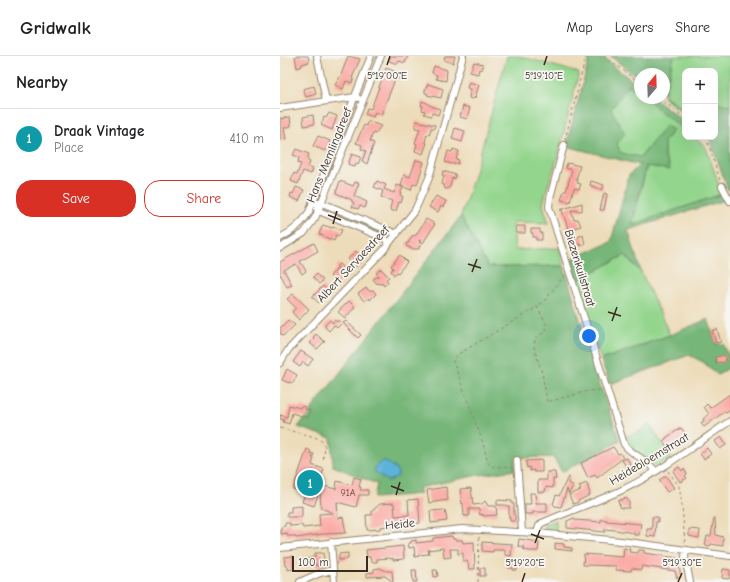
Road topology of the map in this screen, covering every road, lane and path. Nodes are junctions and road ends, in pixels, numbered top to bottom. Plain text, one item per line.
1 (318, 56) edge
2 (371, 56) edge
3 (381, 56) edge
4 (463, 56) edge
5 (586, 56) edge
6 (604, 56) edge
7 (634, 78) edge
8 (355, 97) junction
9 (363, 100) junction
10 (326, 101) junction
11 (667, 104) edge
12 (280, 108) edge
13 (682, 116) edge
14 (707, 140) edge
15 (564, 145) joint
16 (722, 186) joint
17 (730, 201) edge
18 (312, 203) junction
19 (322, 203) junction
20 (318, 211) junction
21 (397, 234) junction
22 (280, 238) edge
23 (389, 243) junction
24 (280, 248) edge
25 (562, 280) dead end
26 (537, 307) junction
27 (280, 363) edge
28 (607, 391) junction
29 (730, 421) edge
30 (280, 428) edge
31 (517, 460) dead end
32 (324, 461) dead end
33 (664, 466) junction
34 (518, 468) junction
35 (655, 471) junction
36 (479, 529) junction
37 (522, 532) junction
38 (537, 533) junction
39 (332, 542) junction
40 (280, 548) edge
41 (686, 550) junction
42 (730, 556) edge
43 (333, 570) junction
44 (300, 582) edge
45 (334, 582) edge
46 (478, 582) edge
47 (690, 582) edge

1 - 10 street
2 - 8 street, Hans Memlingdreef
3 - 9 street, Hans Memlingdreef
4 - 21 street, Albert Servaesdreef
5 - 15 path
6 - 7 path
8 - 9 street
8 - 10 street
8 - 18 street, Hans Memlingdreef
9 - 19 street, Hans Memlingdreef
10 - 12 street
11 - 13 path
14 - 16 path
15 - 28 street, Biezenkuilstraat
16 - 17 street
18 - 19 street
18 - 20 street
18 - 22 street, Hans Memlingdreef
19 - 20 street, Hans Memlingdreef
19 - 21 street
20 - 23 street
20 - 24 street, Hans Memlingdreef
21 - 23 street, Albert Servaesdreef
23 - 27 street, Albert Servaesdreef
25 - 26 path
26 - 28 path
26 - 34 path
28 - 35 street, Biezenkuilstraat
29 - 33 street, Heidebloemstraat
30 - 32 path
31 - 34 street
33 - 35 street, Heidebloemstraat
33 - 41 path
34 - 37 street
35 - 38 street, Heidebloemstraat
36 - 37 street, Heide
36 - 39 street, Heide
36 - 46 path
37 - 38 street, Heide
38 - 41 street, Heide
39 - 40 street, Heide
39 - 43 street
41 - 42 street, Heide
41 - 47 street
43 - 44 street
43 - 45 street

